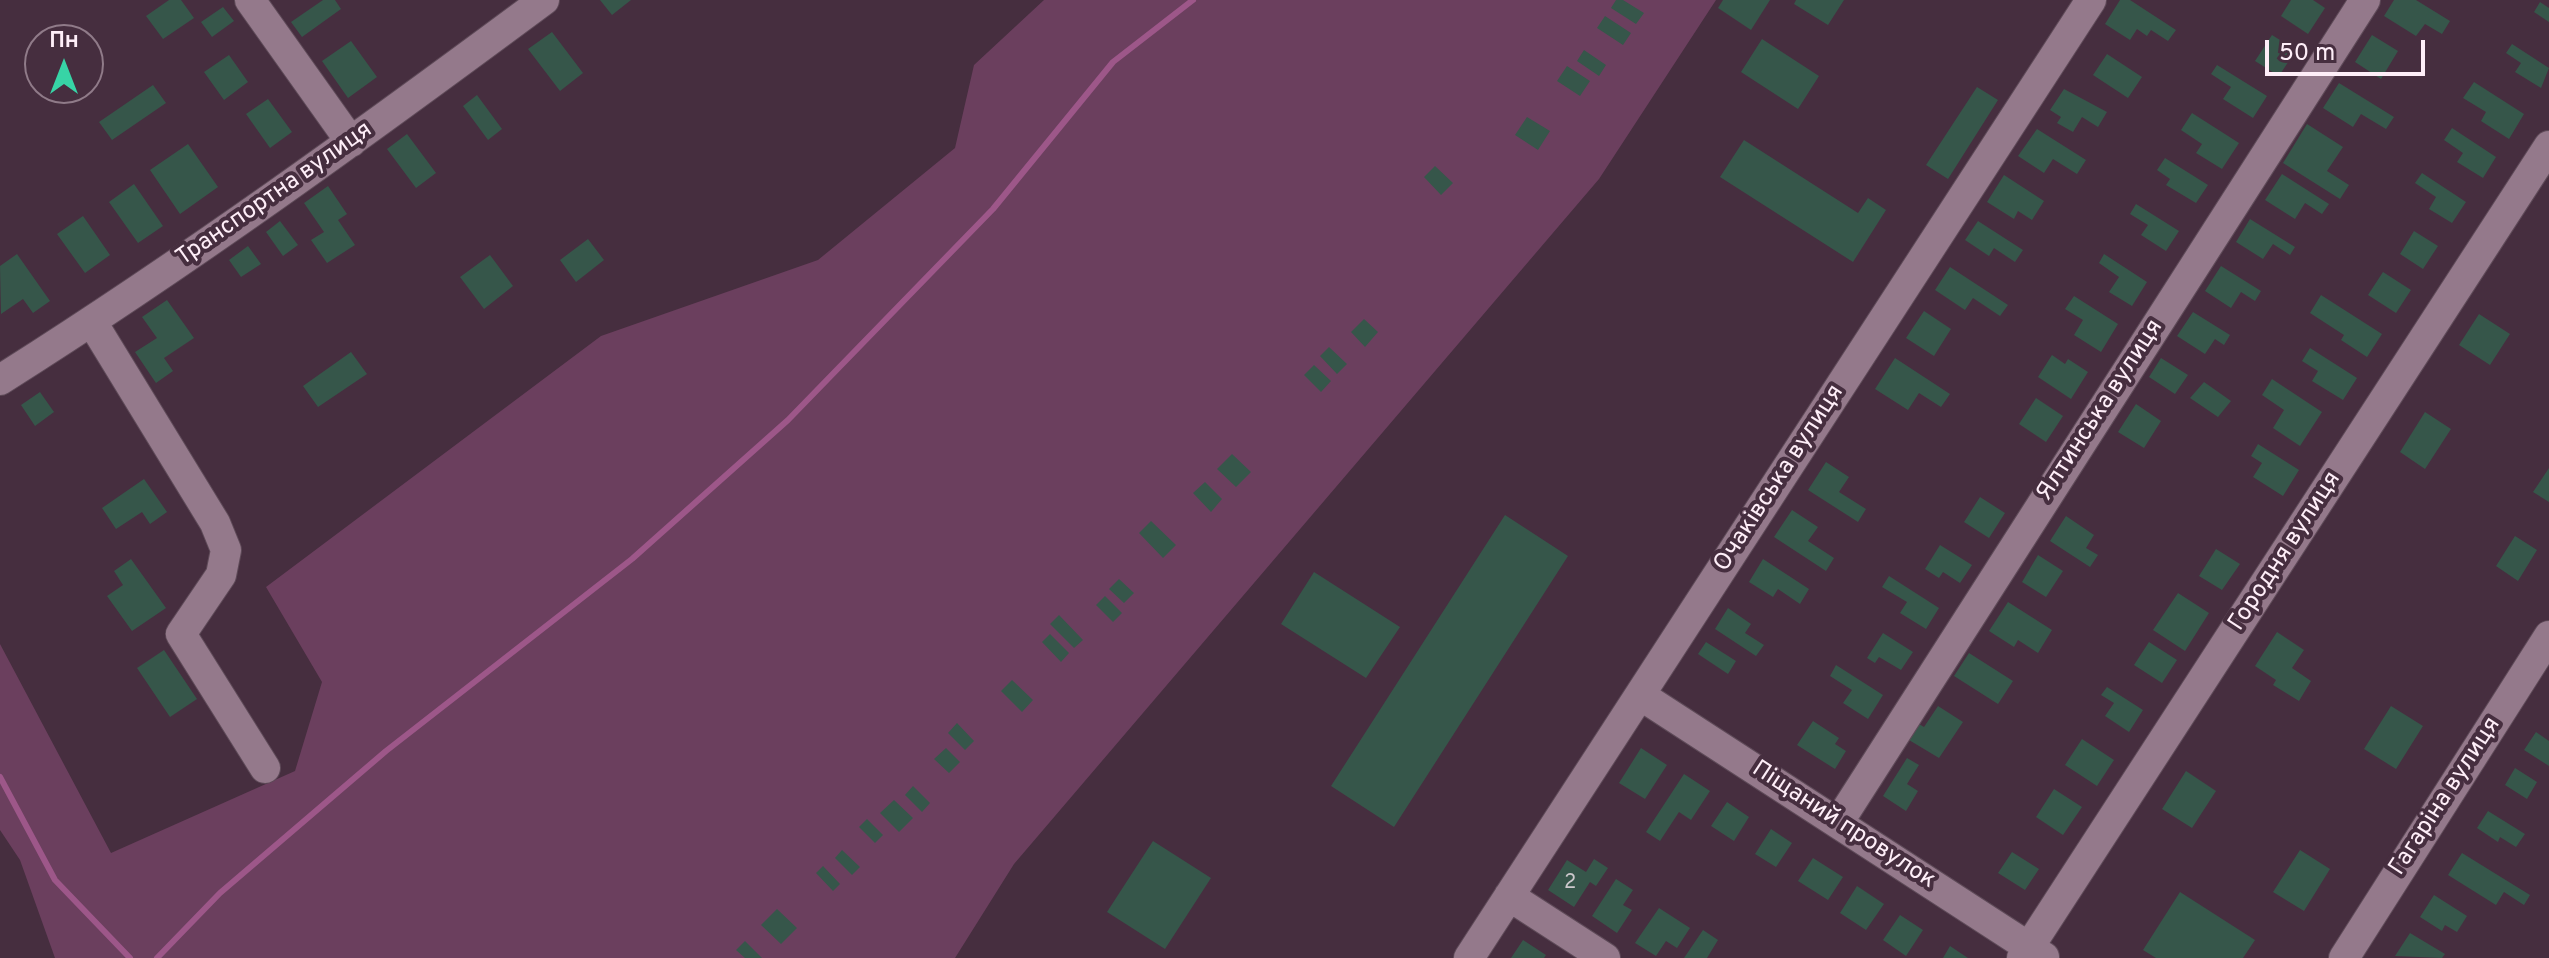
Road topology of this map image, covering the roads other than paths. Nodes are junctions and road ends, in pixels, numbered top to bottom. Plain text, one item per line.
1 (250, 0) edge
2 (544, 0) edge
3 (2091, 0) edge
4 (2365, 0) edge
5 (351, 142) junction
6 (2549, 146) edge
7 (92, 322) junction
8 (0, 380) edge
9 (2549, 636) edge
10 (1640, 695) junction
11 (265, 768) dead end
12 (1838, 823) junction
13 (1509, 896) junction
14 (2033, 954) edge
15 (1469, 958) edge
16 (1605, 958) edge
17 (2344, 958) edge

1 - 5 street
2 - 5 street, Транспортна вулиця
3 - 10 street, Очаківська вулиця
4 - 12 street, Ялтинська вулиця
5 - 7 street, Транспортна вулиця
6 - 14 street, Городня вулиця
7 - 8 street, Транспортна вулиця
7 - 11 street
9 - 17 street, Гагаріна вулиця
10 - 12 street, Піщаний провулок
10 - 13 street, Очаківська вулиця
12 - 14 street, Піщаний провулок
13 - 15 street, Очаківська вулиця
13 - 16 street

